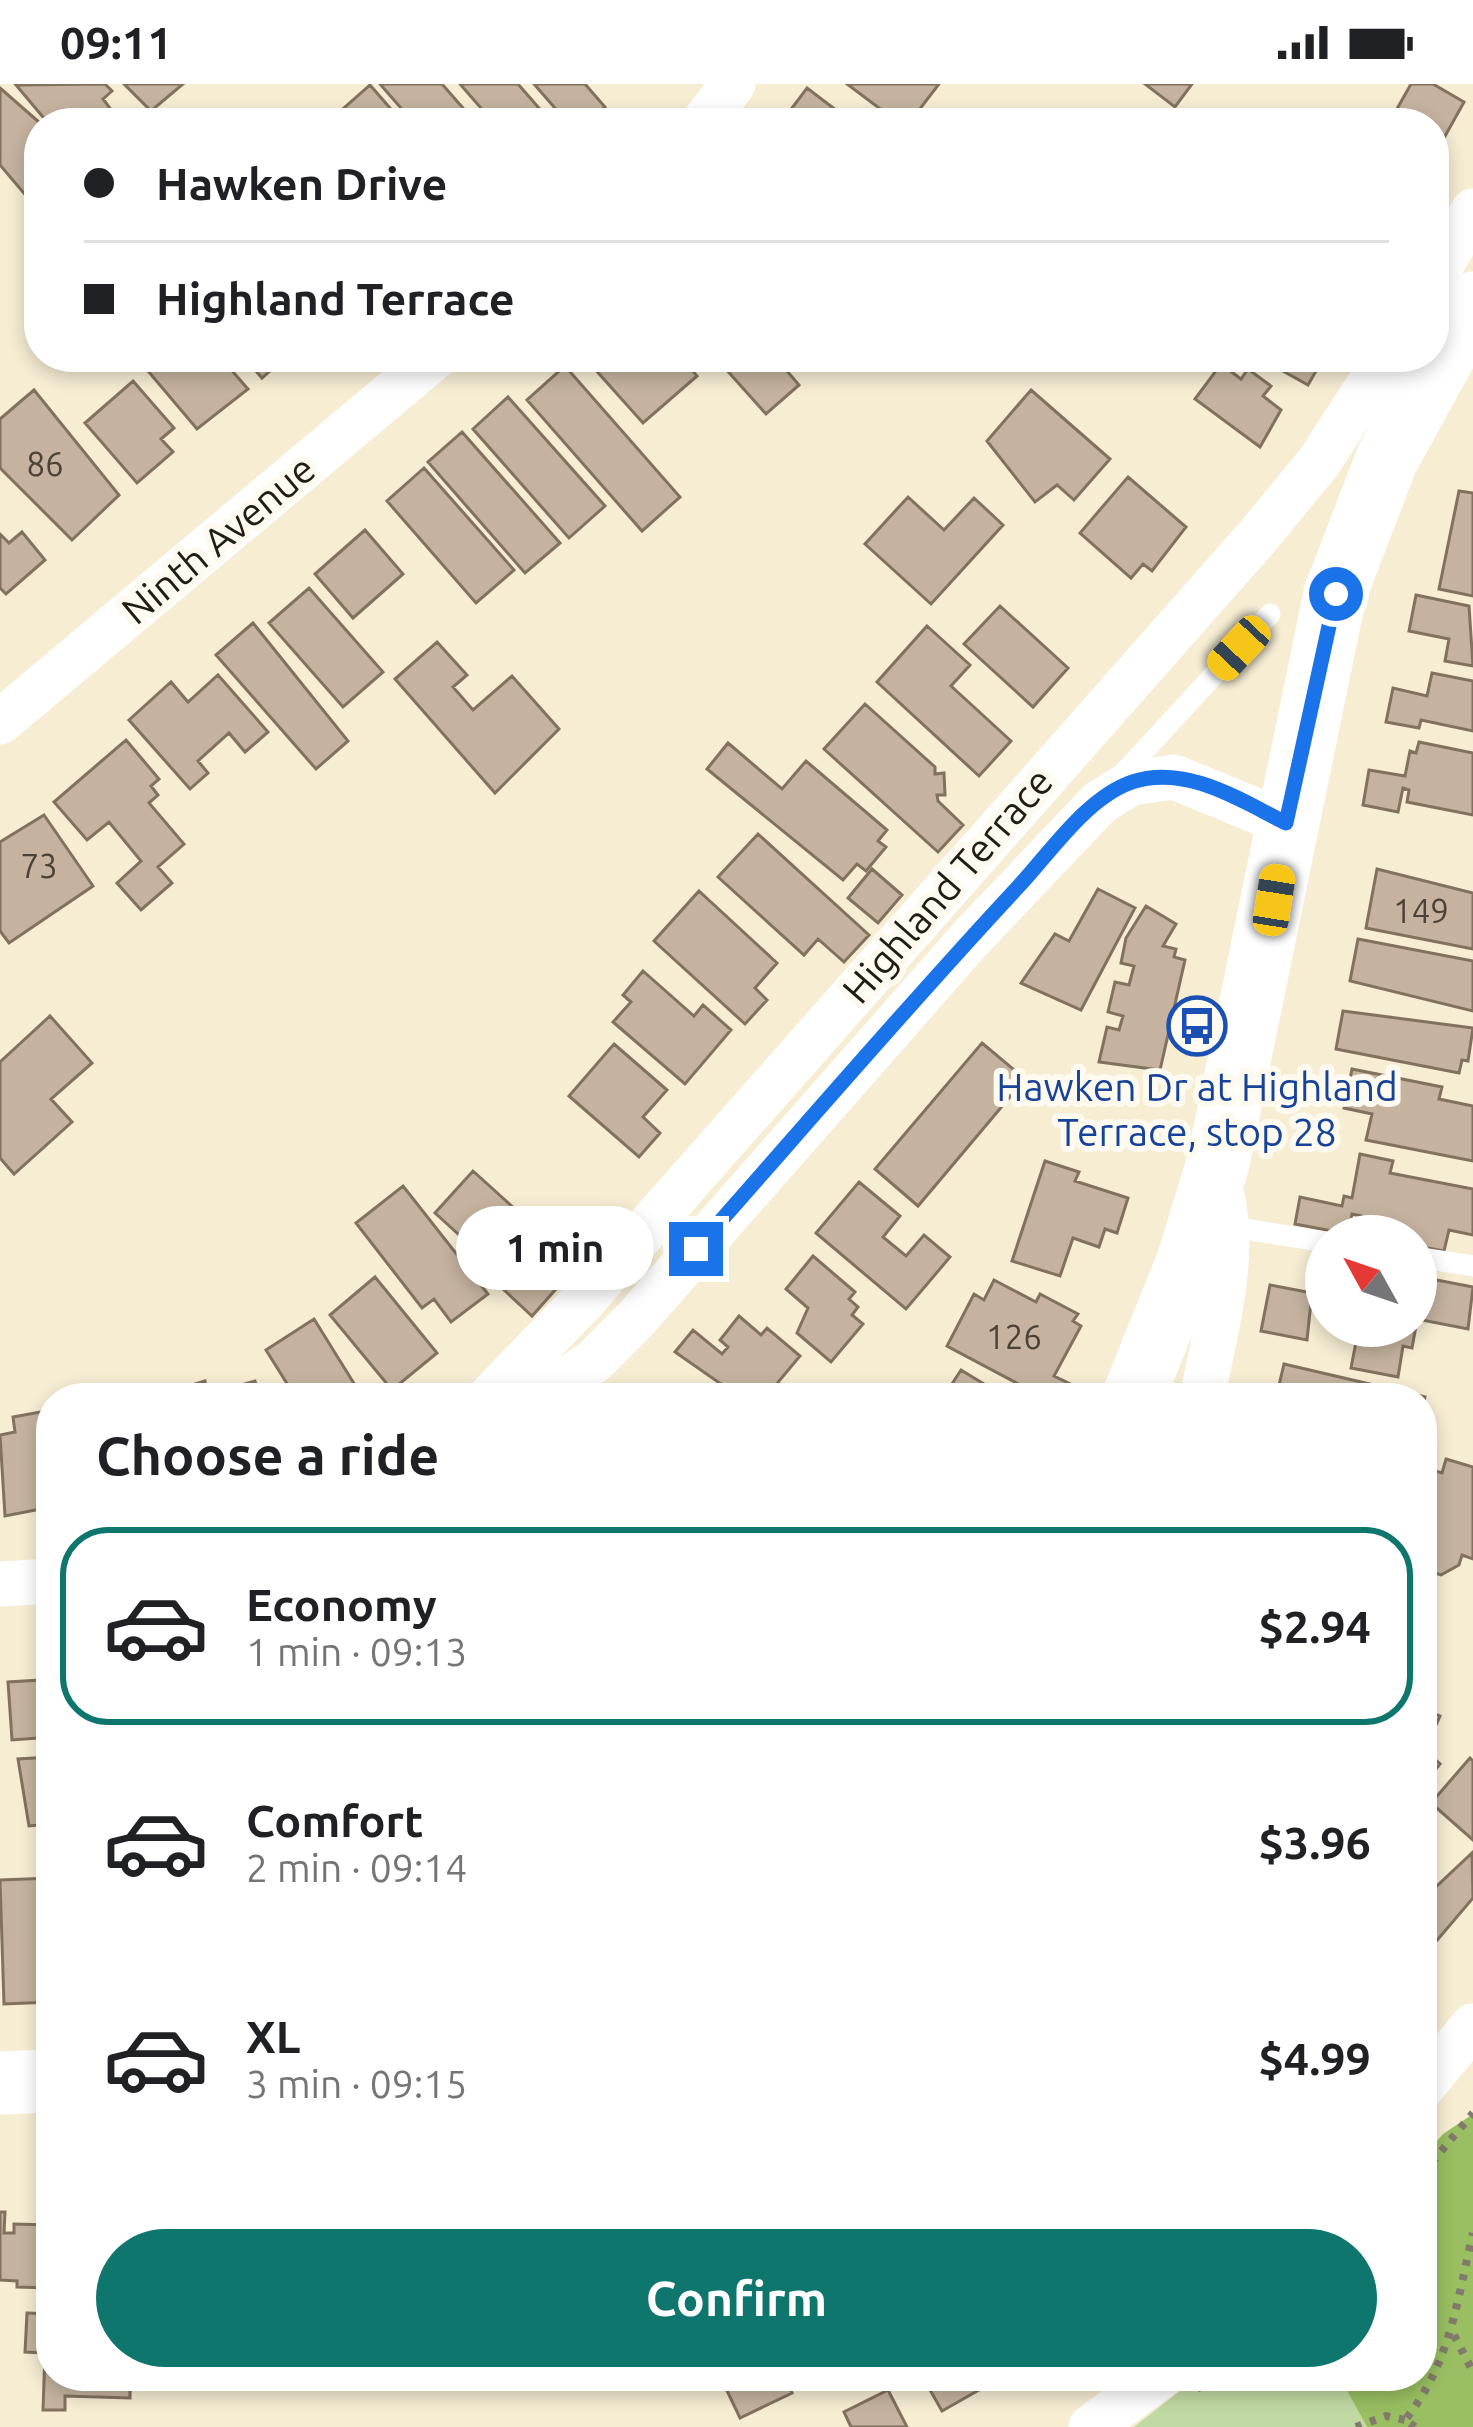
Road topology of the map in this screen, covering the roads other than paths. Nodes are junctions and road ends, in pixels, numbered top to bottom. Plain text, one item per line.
1 (1473, 211) edge
2 (1449, 252) edge
3 (1473, 303) edge
4 (1449, 345) edge
5 (417, 372) edge
6 (1377, 372) edge
7 (1433, 372) edge
8 (1270, 614) dead end
9 (0, 722) edge
10 (1082, 818) junction
11 (1286, 823) junction
12 (1218, 1163) junction
13 (1226, 1226) junction
14 (1305, 1239) edge
15 (1437, 1260) edge
16 (1473, 1266) edge
17 (503, 1383) edge
18 (562, 1383) edge
19 (1139, 1383) edge
20 (1204, 1383) edge
21 (36, 1582) edge
22 (0, 1584) edge
23 (1473, 2026) edge
24 (1437, 2069) edge
25 (36, 2081) edge
26 (0, 2083) edge
27 (1140, 2391) edge
28 (1091, 2427) edge

1 - 2 street
3 - 4 main road
5 - 9 street, Ninth Avenue
6 - 17 street, Highland Terrace
7 - 11 main road
8 - 10 lane, Highland Terrace
10 - 11 street, Highland Terrace
10 - 18 street, Highland Terrace
11 - 12 main road
12 - 13 street
12 - 19 main road
13 - 14 lane
13 - 20 street
15 - 16 lane
21 - 22 street
23 - 24 street
25 - 26 main road
27 - 28 street

